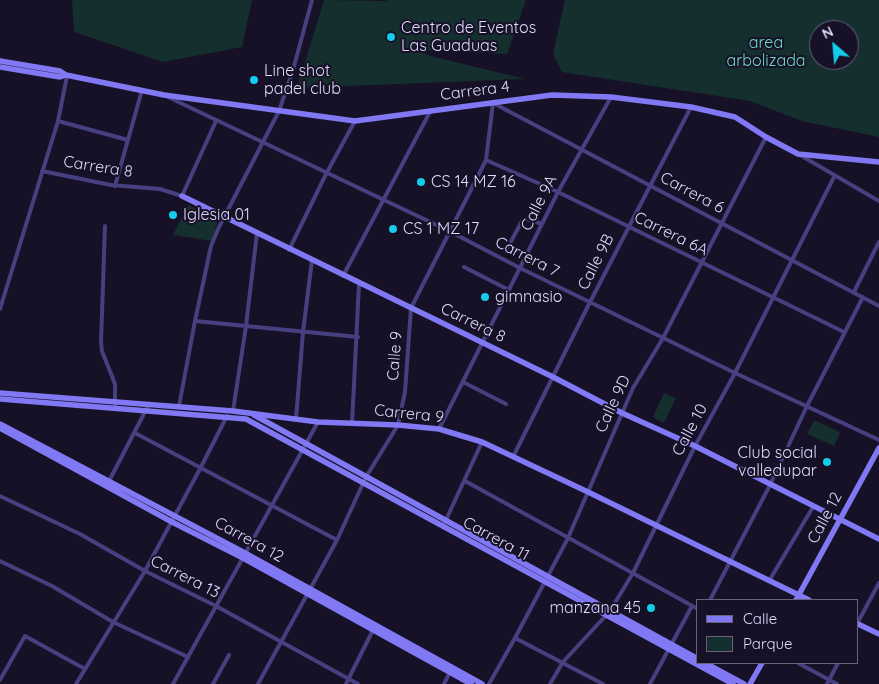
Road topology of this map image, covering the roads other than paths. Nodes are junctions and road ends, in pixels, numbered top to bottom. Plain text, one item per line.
1 (312, 0) edge
2 (0, 61) edge
3 (0, 67) edge
4 (67, 76) junction
5 (142, 90) junction
6 (164, 95) junction
7 (611, 97) junction
8 (493, 103) junction
9 (691, 107) junction
10 (431, 110) junction
11 (279, 111) junction
12 (58, 121) junction
13 (216, 121) junction
14 (355, 121) junction
15 (766, 137) junction
16 (128, 140) junction
17 (264, 143) junction
18 (581, 149) junction
19 (798, 154) junction
20 (486, 160) junction
21 (879, 162) edge
22 (42, 171) junction
23 (326, 174) junction
24 (835, 175) junction
25 (116, 186) junction
26 (650, 186) junction
27 (558, 192) junction
28 (182, 196) junction
29 (384, 200) junction
30 (879, 201) edge
31 (225, 216) junction
32 (721, 223) junction
33 (542, 224) junction
34 (105, 226) dead end
35 (628, 228) junction
36 (449, 232) junction
37 (257, 233) junction
38 (879, 242) edge
39 (508, 247) dead end
40 (289, 250) junction
41 (312, 260) junction
42 (792, 260) junction
43 (702, 263) junction
44 (464, 267) dead end
45 (520, 268) junction
46 (343, 276) junction
47 (359, 284) junction
48 (509, 290) junction
49 (854, 292) junction
50 (863, 297) junction
51 (773, 298) junction
52 (590, 302) junction
53 (879, 306) edge
54 (411, 308) junction
55 (0, 309) edge
56 (195, 321) junction
57 (246, 326) junction
58 (303, 332) junction
59 (844, 332) junction
60 (358, 337) junction
61 (663, 338) junction
62 (482, 344) junction
63 (735, 372) junction
64 (553, 377) junction
65 (462, 382) junction
66 (0, 393) edge
67 (0, 399) edge
68 (506, 404) dead end
69 (115, 405) junction
70 (179, 406) junction
71 (807, 406) junction
72 (148, 407) junction
73 (233, 411) junction
74 (622, 412) junction
75 (227, 416) junction
76 (248, 416) junction
77 (296, 420) junction
78 (318, 422) junction
79 (0, 424) edge
80 (352, 424) junction
81 (398, 424) junction
82 (0, 428) edge
83 (439, 429) junction
84 (136, 433) junction
85 (879, 440) edge
86 (482, 442) junction
87 (695, 446) junction
88 (304, 447) junction
89 (879, 448) edge
90 (513, 457) junction
91 (201, 467) junction
92 (365, 480) junction
93 (109, 481) junction
94 (464, 481) junction
95 (770, 485) junction
96 (106, 487) junction
97 (588, 492) junction
98 (0, 496) edge
99 (271, 506) junction
100 (813, 507) junction
101 (175, 516) junction
102 (840, 520) junction
103 (172, 522) junction
104 (444, 523) junction
105 (656, 525) junction
106 (568, 538) junction
107 (879, 539) edge
108 (337, 540) junction
109 (244, 555) junction
110 (0, 561) edge
111 (731, 562) junction
112 (145, 571) junction
113 (633, 573) junction
114 (546, 579) junction
115 (769, 581) junction
116 (879, 583) edge
117 (309, 592) junction
118 (798, 598) edge
119 (711, 599) edge
120 (216, 606) junction
121 (692, 606) junction
122 (696, 608) edge
123 (607, 613) junction
124 (859, 621) edge
125 (113, 622) junction
126 (859, 624) edge
127 (374, 628) junction
128 (879, 634) edge
129 (515, 638) junction
130 (281, 642) junction
131 (669, 647) junction
132 (229, 655) dead end
133 (188, 657) junction
134 (696, 658) edge
135 (563, 662) junction
136 (696, 663) edge
137 (698, 664) edge
138 (707, 664) edge
139 (761, 664) edge
140 (800, 664) edge
141 (837, 664) edge
142 (84, 669) junction
143 (450, 672) junction
144 (349, 679) junction
145 (0, 680) edge
146 (828, 682) edge
147 (76, 684) edge
148 (173, 684) edge
149 (213, 684) edge
150 (258, 684) edge
151 (346, 684) edge
152 (358, 684) edge
153 (444, 684) edge
154 (471, 684) edge
155 (482, 684) edge
156 (489, 684) edge
157 (550, 684) edge
158 (603, 684) edge
159 (650, 684) edge
160 (733, 684) edge
161 (744, 684) edge
162 (750, 684) edge
163 (837, 684) edge

1 - 11 street
2 - 4 street, Carrera 4
3 - 4 street, Carrera 4
4 - 5 street, Carrera 4
4 - 12 street
5 - 6 street, Carrera 4
5 - 16 street
6 - 11 street, Carrera 4
6 - 13 street, Carrera 7
7 - 8 street, Carrera 4
7 - 9 street, Carrera 4
7 - 18 street, Calle 9A
8 - 10 street, Carrera 4
8 - 18 street, Carrera 6
8 - 20 street, Calle 9
9 - 15 street, Carrera 4
9 - 26 street, Calle 9B
10 - 14 street, Carrera 4
10 - 29 street
11 - 14 street, Carrera 4
11 - 17 street
12 - 16 street
12 - 22 street
13 - 17 street, Carrera 7
13 - 28 street
14 - 23 street
15 - 19 street, Carrera 4
15 - 32 street, Calle 9D
16 - 25 street
17 - 23 street, Carrera 7
17 - 31 street
18 - 26 street, Carrera 6
18 - 27 street, Calle 9A
19 - 21 street, Carrera 4
19 - 24 street
20 - 27 street, Carrera 6A
20 - 36 street, Calle 9
22 - 25 street, Carrera 8
22 - 55 street
23 - 29 street, Carrera 7
23 - 40 street
24 - 30 street
24 - 42 street, Calle 10
25 - 28 street, Carrera 8
26 - 32 street, Carrera 6
26 - 35 street, Calle 9B
27 - 33 street, Calle 9A
27 - 35 street, Carrera 6A
28 - 31 street, Carrera 8
29 - 36 street, Carrera 7
29 - 46 street
31 - 37 street, Carrera 8
31 - 56 street
32 - 42 street, Carrera 6
32 - 43 street, Calle 9D
33 - 39 street
33 - 45 street, Calle 9A
34 - 69 street
35 - 43 street, Carrera 6A
35 - 52 street, Calle 9B
36 - 45 street, Carrera 7
36 - 54 street, Calle 9
37 - 40 street, Carrera 8
37 - 57 street
38 - 49 street
40 - 41 street, Carrera 8
41 - 46 street, Carrera 8
41 - 58 street
42 - 49 street, Carrera 6
42 - 51 street, Calle 10
43 - 51 street, Carrera 6A
43 - 61 street, Calle 9D
44 - 48 street
45 - 48 street, Calle 9A
45 - 52 street, Carrera 7
46 - 47 street, Carrera 8
47 - 54 street, Carrera 8
47 - 60 street
48 - 62 street, Calle 9A
49 - 50 street, Carrera 6
50 - 53 street, Carrera 6
50 - 59 street
51 - 59 street, Carrera 6A
51 - 63 street, Calle 10
52 - 61 street, Carrera 7
52 - 64 street, Calle 9B
54 - 62 street, Carrera 8
54 - 81 street, Calle 9
56 - 57 street
56 - 70 street
57 - 58 street
57 - 73 street
58 - 60 street
58 - 77 street
59 - 71 street
60 - 80 street
61 - 63 street, Carrera 7
61 - 74 street, Calle 9D
62 - 64 street, Carrera 8
62 - 65 street, Calle 9A
63 - 71 street, Carrera 7
63 - 87 street, Calle 10
64 - 74 street, Carrera 8
64 - 90 street, Calle 9B
65 - 68 street
65 - 83 street, Calle 9A
66 - 69 street, Carrera 9
67 - 69 street, Carrera 9
69 - 72 street, Carrera 9
70 - 72 street, Carrera 9
70 - 73 street, Carrera 9
71 - 85 street, Carrera 7
71 - 95 street
72 - 75 street, Carrera 9
72 - 84 street
73 - 76 street, Carrera 9
74 - 87 street, Carrera 8
74 - 97 street, Calle 9D
75 - 76 street, Carrera 9
75 - 91 street
76 - 77 street, Carrera 9
76 - 88 street, Carrera 11
77 - 78 street, Carrera 9
78 - 80 street, Carrera 9
78 - 88 street
79 - 93 street, Carrera 12
80 - 81 street, Carrera 9
81 - 83 street, Carrera 9
81 - 92 street, Calle 9
82 - 96 street, Carrera 12
83 - 86 street, Carrera 9
84 - 91 street
84 - 93 street
86 - 90 street, Carrera 9
86 - 94 street
87 - 95 street, Carrera 8
87 - 105 street, Calle 10
88 - 92 street, Carrera 11
88 - 99 street
89 - 102 street, Calle 12
90 - 97 street, Carrera 9
91 - 99 street
91 - 101 street
92 - 104 street, Carrera 11
92 - 108 street, Calle 9
93 - 96 street
93 - 101 street, Carrera 12
94 - 104 street
94 - 106 street
95 - 100 street, Carrera 8
95 - 111 street
96 - 103 street, Carrera 12
97 - 105 street, Carrera 9
97 - 106 street, Calle 9D
98 - 112 street, Carrera 13
99 - 108 street
99 - 109 street
100 - 102 street, Carrera 8
100 - 115 street
101 - 103 street
101 - 109 street, Carrera 12
102 - 107 street, Carrera 8
102 - 118 street, Calle 12
103 - 109 street, Carrera 12
103 - 112 street
104 - 114 street, Carrera 11
105 - 111 street, Carrera 9
105 - 113 street, Calle 10
106 - 113 street
106 - 114 street, Calle 9D
108 - 117 street, Calle 9
109 - 117 street, Carrera 12
109 - 120 street
110 - 125 street
111 - 115 street, Carrera 9
111 - 119 street
112 - 120 street, Carrera 13
112 - 125 street
113 - 121 street
113 - 123 street, Calle 10
114 - 123 street, Carrera 11
114 - 129 street, Calle 9D
115 - 118 street, Carrera 9
116 - 124 street
117 - 127 street, Carrera 12
117 - 130 street, Calle 9
120 - 130 street, Carrera 13
120 - 133 street
121 - 122 street
121 - 131 street
123 - 131 street, Carrera 11
123 - 135 street, Calle 10
125 - 133 street
125 - 142 street
126 - 128 street
127 - 143 street, Carrera 12
127 - 144 street
127 - 155 street, Carrera 12
129 - 135 street
129 - 156 street, Calle 9D
130 - 144 street, Carrera 13
130 - 150 street, Calle 9
131 - 134 street, Carrera 11
131 - 136 street, Carrera 11
131 - 159 street
132 - 149 street
133 - 148 street
135 - 157 street, Calle 10
135 - 158 street
137 - 160 street, Carrera 11
138 - 161 street
139 - 162 street
140 - 146 street
141 - 146 street
142 - 145 street
142 - 147 street
143 - 153 street
143 - 154 street, Carrera 12
144 - 151 street
144 - 152 street, Carrera 13
146 - 163 street

